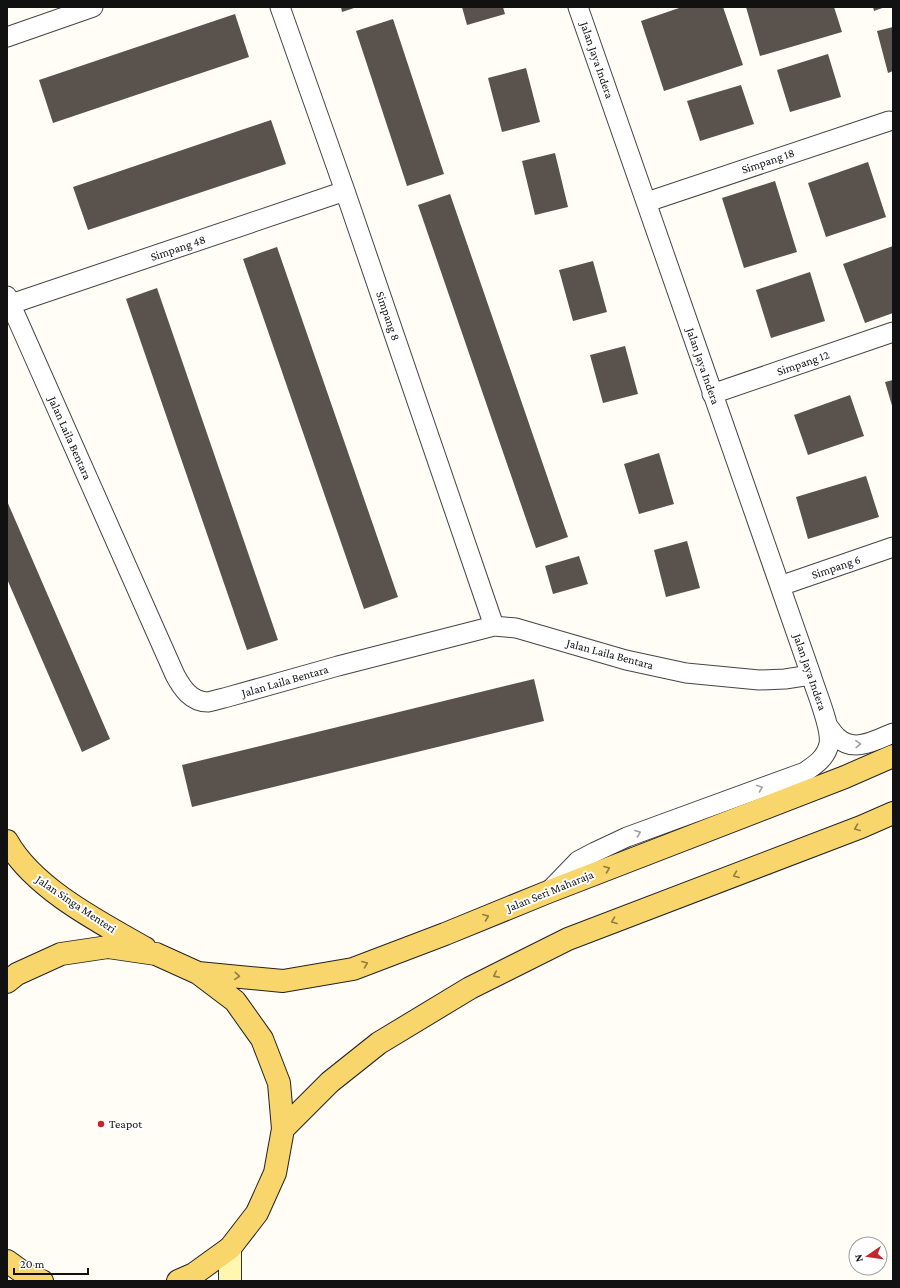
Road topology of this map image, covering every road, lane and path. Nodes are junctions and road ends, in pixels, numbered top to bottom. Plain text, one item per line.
1 (94, 7) edge
2 (280, 7) edge
3 (584, 9) edge
4 (7, 37) edge
5 (889, 120) dead end
6 (345, 191) junction
7 (647, 202) junction
8 (9, 300) edge
9 (893, 332) edge
10 (712, 394) junction
11 (893, 547) edge
12 (780, 586) junction
13 (494, 626) junction
14 (811, 675) junction
15 (828, 726) junction
16 (893, 733) edge
17 (893, 756) edge
18 (893, 813) edge
19 (7, 841) edge
20 (548, 892) junction
21 (156, 954) junction
22 (198, 973) junction
23 (7, 982) edge
24 (283, 1129) junction
25 (230, 1248) junction
26 (7, 1261) edge
27 (25, 1274) edge
28 (178, 1281) edge
29 (230, 1281) edge

1 - 4 street
2 - 6 street, Simpang 8
3 - 7 street, Jalan Jaya Indera
5 - 7 street, Simpang 18
6 - 8 street, Simpang 48
6 - 13 street, Simpang 8
7 - 10 street, Jalan Jaya Indera
8 - 13 street, Jalan Laila Bentara
9 - 10 street, Simpang 12
10 - 12 street, Jalan Jaya Indera
11 - 12 street, Simpang 6
12 - 14 street, Jalan Jaya Indera
13 - 14 street, Jalan Laila Bentara
14 - 15 street, Jalan Jaya Indera
15 -> 16 street
20 -> 15 street
20 -> 17 main road, Jalan Seri Maharaja
18 -> 24 main road
19 - 21 main road, Jalan Singa Menteri
22 -> 20 main road, Jalan Seri Maharaja
21 - 22 main road
21 - 23 main road
22 - 24 main road
24 - 25 main road
25 - 28 main road
25 - 29 main road
26 - 27 main road

